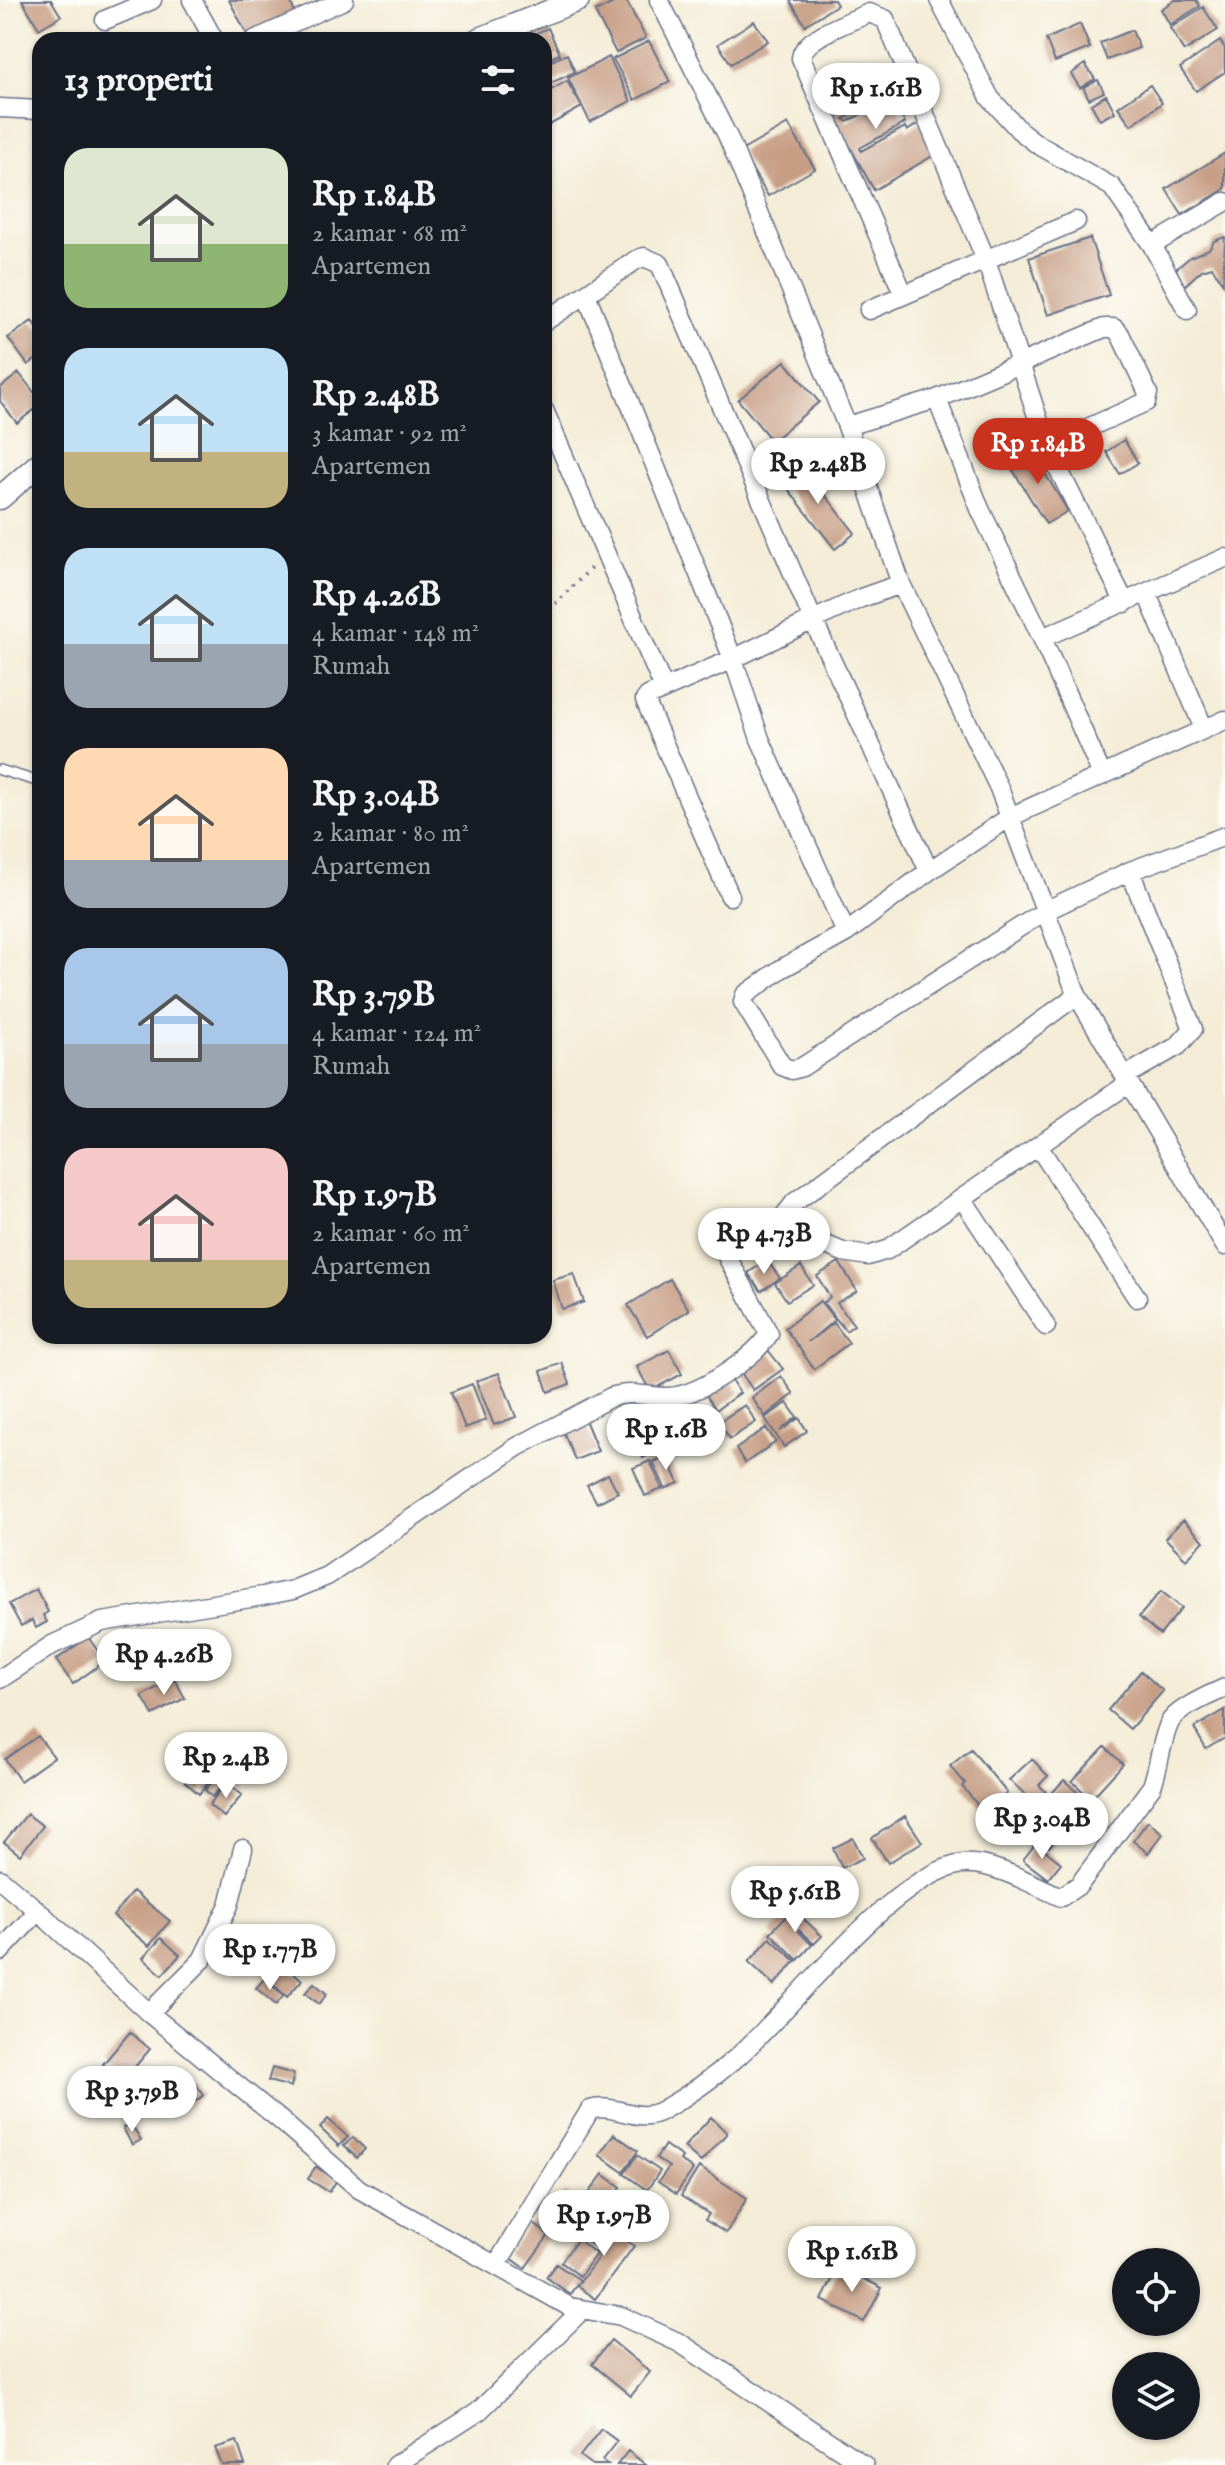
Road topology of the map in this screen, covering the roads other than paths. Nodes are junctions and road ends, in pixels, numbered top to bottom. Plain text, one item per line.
1 (152, 0) edge
2 (192, 0) edge
3 (295, 0) edge
4 (344, 0) edge
5 (578, 0) edge
6 (659, 0) edge
7 (939, 0) edge
8 (304, 18) junction
9 (105, 20) dead end
10 (210, 32) edge
11 (272, 32) edge
12 (497, 32) edge
13 (0, 108) edge
14 (32, 110) edge
15 (1222, 210) edge
16 (1076, 221) dead end
17 (1152, 245) junction
18 (986, 260) junction
19 (586, 294) junction
20 (904, 295) junction
21 (869, 310) dead end
22 (1187, 310) dead end
23 (552, 317) edge
24 (1019, 365) junction
25 (937, 399) junction
26 (847, 426) junction
27 (552, 429) edge
28 (1047, 446) junction
29 (32, 470) edge
30 (0, 498) edge
31 (1225, 558) edge
32 (901, 584) junction
33 (1147, 594) junction
34 (1125, 603) junction
35 (813, 620) junction
36 (1042, 638) junction
37 (733, 659) junction
38 (664, 689) junction
39 (1216, 724) edge
40 (1225, 741) edge
41 (0, 770) edge
42 (1102, 775) junction
43 (32, 780) edge
44 (1010, 817) junction
45 (1225, 836) edge
46 (929, 871) junction
47 (1130, 871) junction
48 (730, 896) dead end
49 (1045, 911) junction
50 (846, 933) junction
51 (1077, 995) junction
52 (1127, 1080) junction
53 (1038, 1146) junction
54 (962, 1198) junction
55 (777, 1225) junction
56 (1225, 1246) edge
57 (1137, 1298) dead end
58 (1046, 1326) dead end
59 (0, 1679) edge
60 (1225, 1688) edge
61 (243, 1849) dead end
62 (0, 1879) edge
63 (38, 1911) junction
64 (0, 1952) edge
65 (149, 2013) junction
66 (497, 2264) junction
67 (582, 2310) junction
68 (395, 2465) edge
69 (864, 2465) edge

1 - 9 street
2 - 10 street
3 - 8 street
4 - 8 street
5 - 12 street
6 - 26 street
7 - 17 street
8 - 11 street
13 - 14 street
15 - 17 street
16 - 18 street
17 - 22 street
18 - 20 street
18 - 20 street
18 - 24 street
19 - 23 street
19 - 35 street
19 - 37 street
20 - 21 street
24 - 25 street
24 - 28 street
24 - 28 street
25 - 26 street
25 - 36 street
26 - 32 street
27 - 38 street
28 - 34 street
29 - 30 street
31 - 33 street
32 - 35 street
32 - 44 street
33 - 34 street
33 - 39 street
34 - 36 street
35 - 37 street
35 - 46 street
36 - 42 street
37 - 38 street
37 - 50 street
38 - 48 street
39 - 40 street
39 - 42 street
41 - 43 lane
42 - 44 street
44 - 46 street
44 - 49 street
45 - 47 street
46 - 50 street
47 - 49 street
47 - 52 street
49 - 50 street
49 - 51 street
51 - 52 street
51 - 55 street
52 - 53 street
52 - 56 street
53 - 54 street
53 - 57 street
54 - 55 street
54 - 58 street
55 - 59 street
60 - 66 street
61 - 65 street
62 - 63 street
63 - 64 street
63 - 65 street
65 - 66 street
66 - 67 street
67 - 68 street
67 - 69 street

